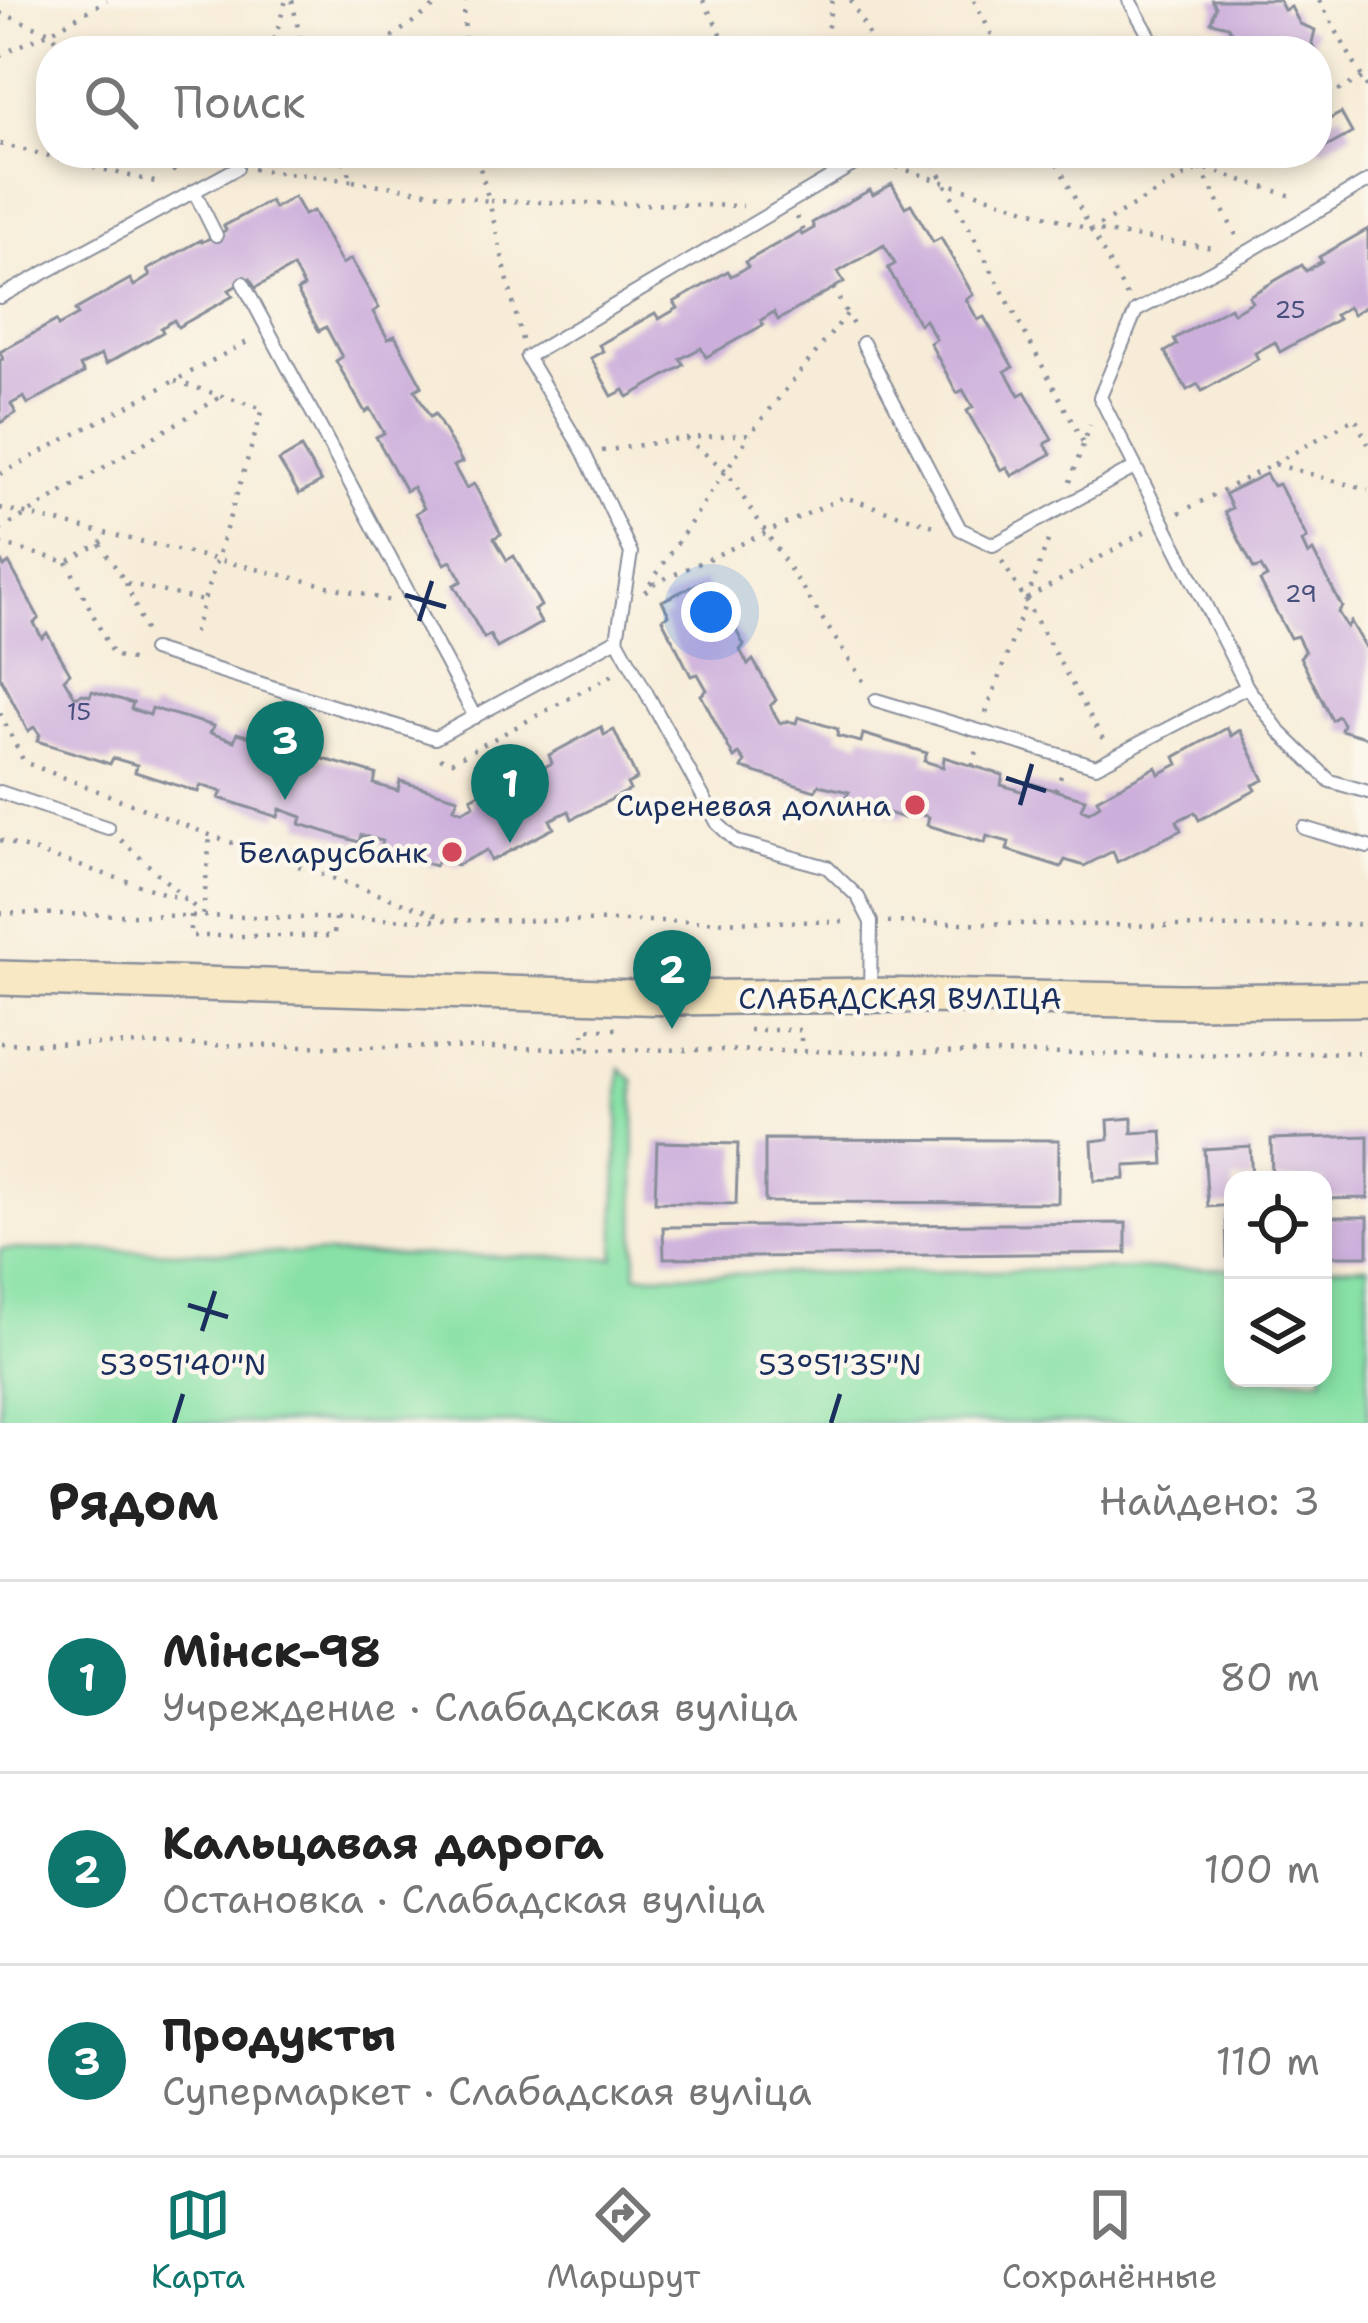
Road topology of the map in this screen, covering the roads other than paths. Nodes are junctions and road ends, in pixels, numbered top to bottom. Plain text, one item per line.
1 (1129, 0) edge
2 (1149, 36) edge
3 (237, 168) road end
4 (847, 168) edge
5 (1368, 182) edge
6 (194, 191) junction
7 (215, 235) dead end
8 (243, 283) dead end
9 (0, 297) edge
10 (863, 343) road end
11 (1134, 468) junction
12 (617, 639) junction
13 (153, 650) road end
14 (1247, 687) junction
15 (876, 700) road end
16 (476, 717) junction
17 (0, 792) edge
18 (1368, 792) edge
19 (108, 828) road end
20 (1304, 828) dead end
21 (1368, 847) edge
22 (0, 979) edge
23 (870, 995) junction
24 (1368, 999) edge

1 - 2 lane
3 - 6 lane
4 - 12 lane
5 - 11 lane
6 - 7 lane
6 - 9 lane
8 - 16 lane
10 - 11 lane
11 - 14 lane
12 - 16 lane
12 - 23 lane
13 - 16 lane
14 - 15 lane
14 - 18 lane
17 - 19 lane
20 - 21 lane
22 - 23 main road, СЛАБАДСКАЯ ВУЛІЦА
23 - 24 main road, СЛАБАДСКАЯ ВУЛІЦА

